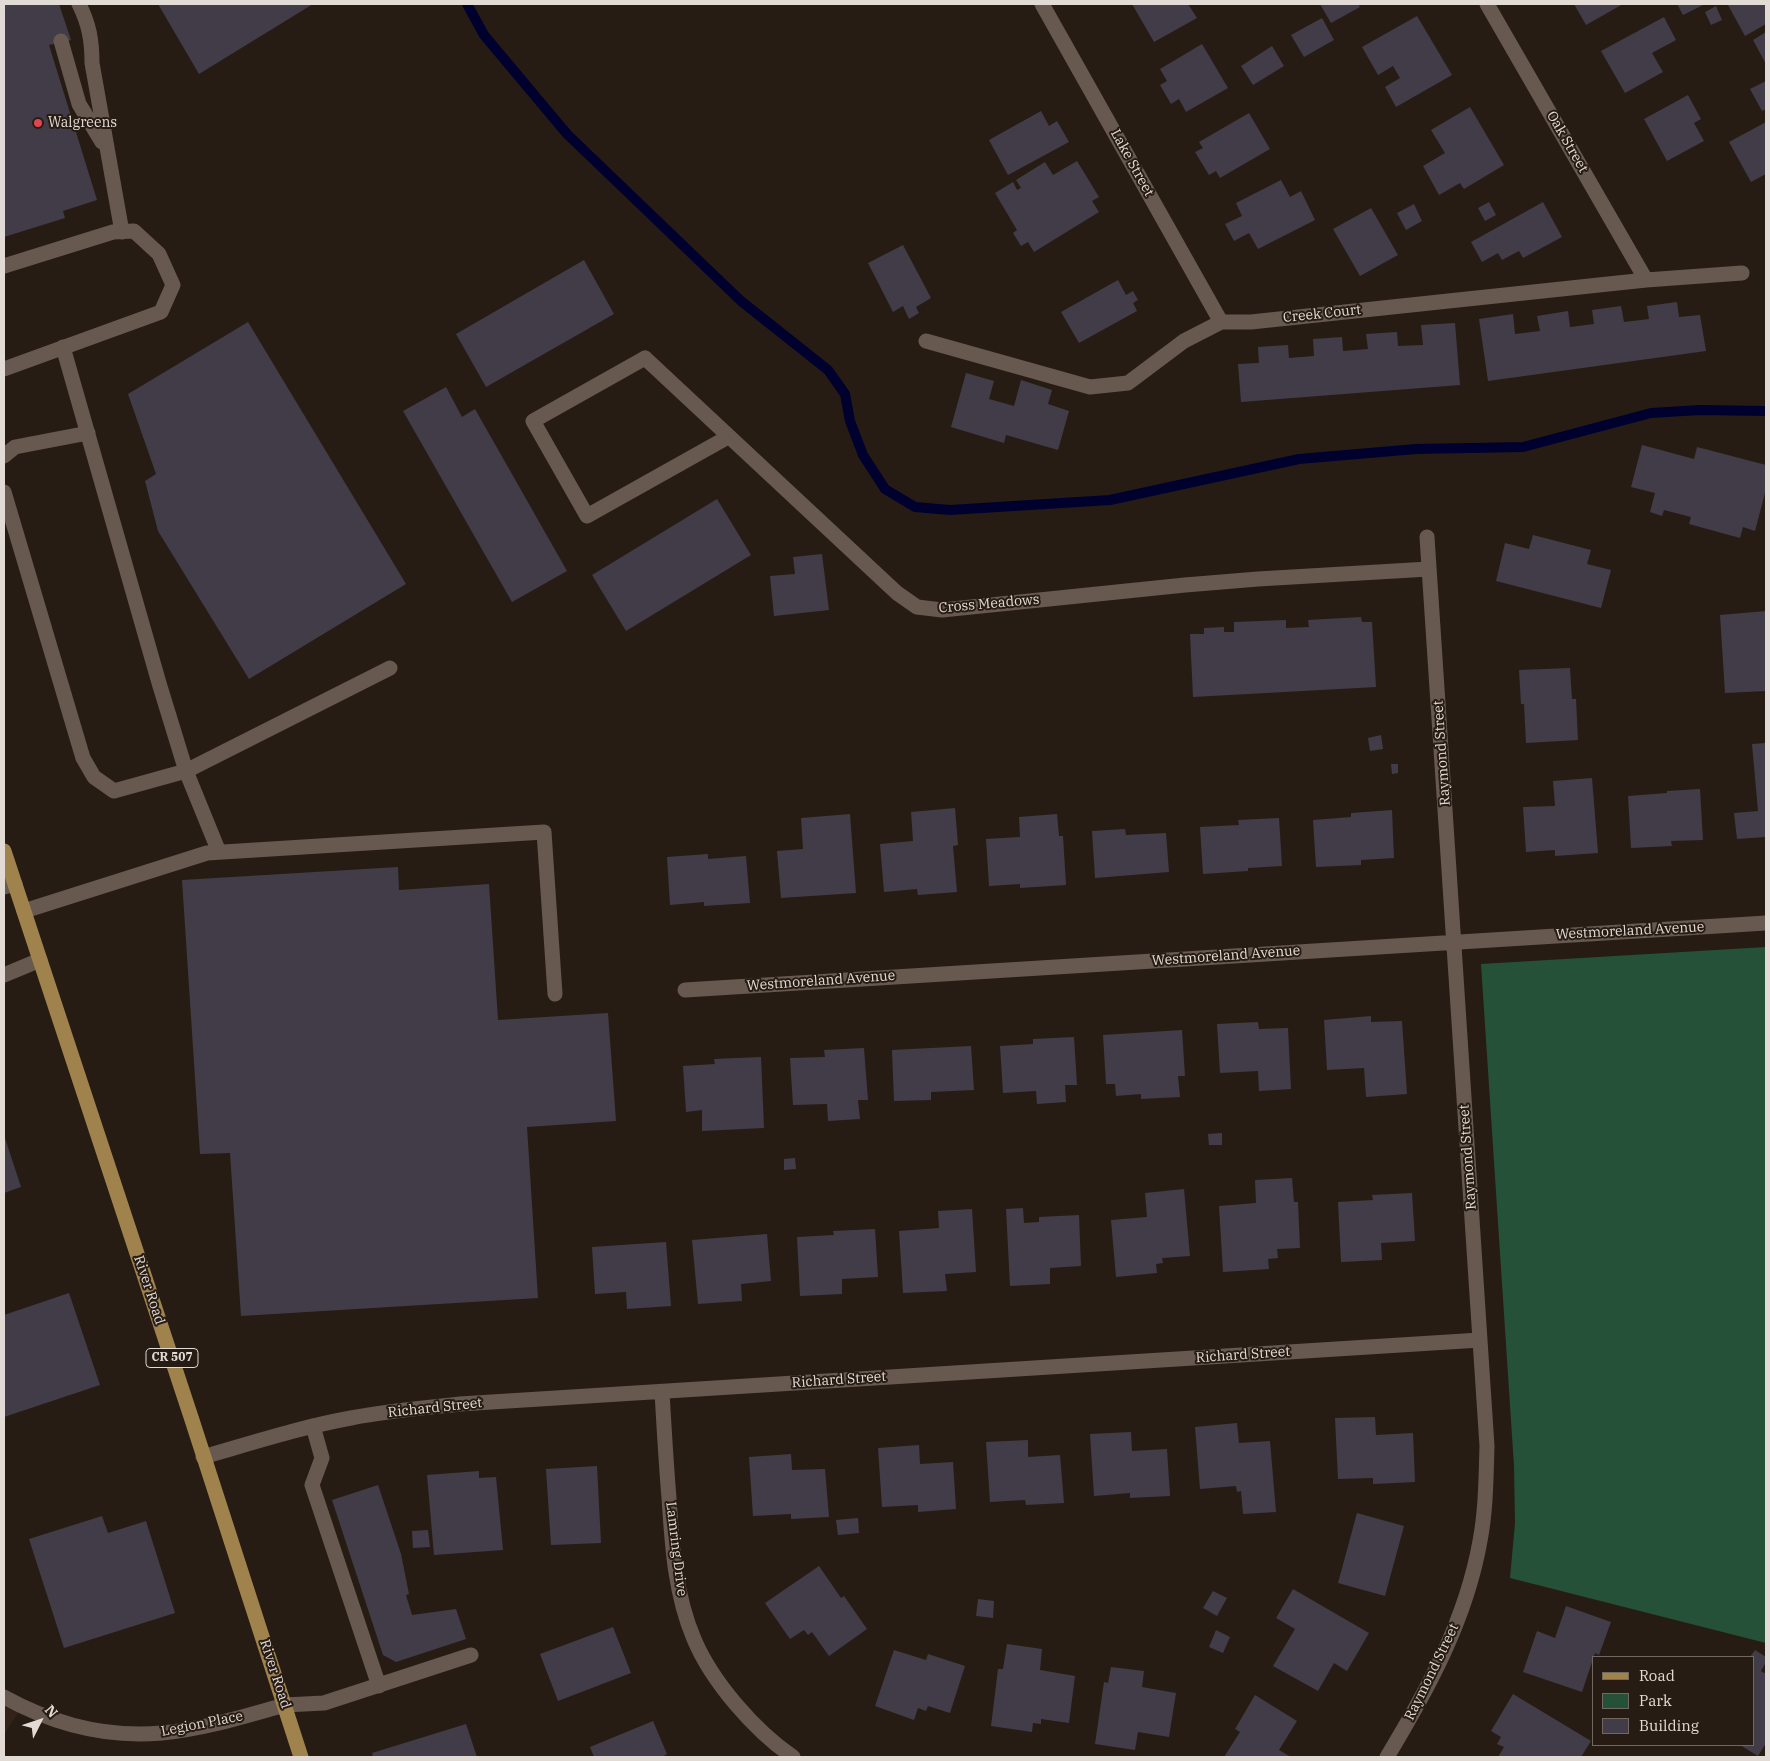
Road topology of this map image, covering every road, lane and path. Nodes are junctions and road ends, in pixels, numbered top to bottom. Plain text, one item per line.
1 (79, 4) edge
2 (1042, 4) edge
3 (1488, 4) edge
4 (61, 41) dead end
5 (107, 149) junction
6 (122, 232) junction
7 (4, 266) edge
8 (1742, 273) dead end
9 (1646, 280) junction
10 (1221, 322) junction
11 (926, 341) dead end
12 (63, 347) junction
13 (4, 369) edge
14 (88, 433) junction
15 (728, 437) junction
16 (4, 456) edge
17 (4, 492) edge
18 (1427, 537) dead end
19 (1430, 569) junction
20 (390, 668) dead end
21 (186, 771) junction
22 (4, 851) edge
23 (220, 852) junction
24 (9, 886) edge
25 (24, 911) junction
26 (1766, 923) edge
27 (1454, 941) junction
28 (40, 960) junction
29 (4, 975) edge
30 (685, 990) dead end
31 (555, 994) dead end
32 (1480, 1340) junction
33 (662, 1392) junction
34 (313, 1426) junction
35 (203, 1457) junction
36 (471, 1655) dead end
37 (379, 1686) junction
38 (4, 1698) edge
39 (285, 1705) junction
40 (301, 1757) edge
41 (793, 1757) edge
42 (1387, 1757) edge

1 - 5 street
2 - 10 street, Lake Street
3 - 9 street, Oak Street
4 - 5 street
5 - 6 street
6 - 7 street
6 - 12 street
8 - 9 street, Creek Court
9 - 10 street, Creek Court
10 - 11 street, Creek Court
12 - 13 street
12 - 14 street
14 - 16 street
14 - 21 street
15 - 15 street, Cross Meadows
15 - 19 street, Cross Meadows
17 - 21 street
18 - 19 street, Raymond Street
19 - 27 street, Raymond Street
20 - 21 street
21 - 23 street
22 - 24 main road, River Road / CR 507
23 - 25 street
23 - 31 street
24 - 25 main road, River Road / CR 507
25 - 28 main road, River Road / CR 507
26 - 27 street, Westmoreland Avenue
27 - 30 street, Westmoreland Avenue
27 - 32 street, Raymond Street
28 - 29 street
28 - 35 main road, River Road / CR 507
32 - 33 street, Richard Street
32 - 42 street, Raymond Street
33 - 34 street, Richard Street
33 - 41 street, Lamring Drive
34 - 35 street, Richard Street
34 - 37 street
35 - 39 main road, River Road / CR 507
36 - 37 street, Legion Place
37 - 39 street, Legion Place
38 - 39 street, Legion Place
39 - 40 main road, River Road / CR 507

